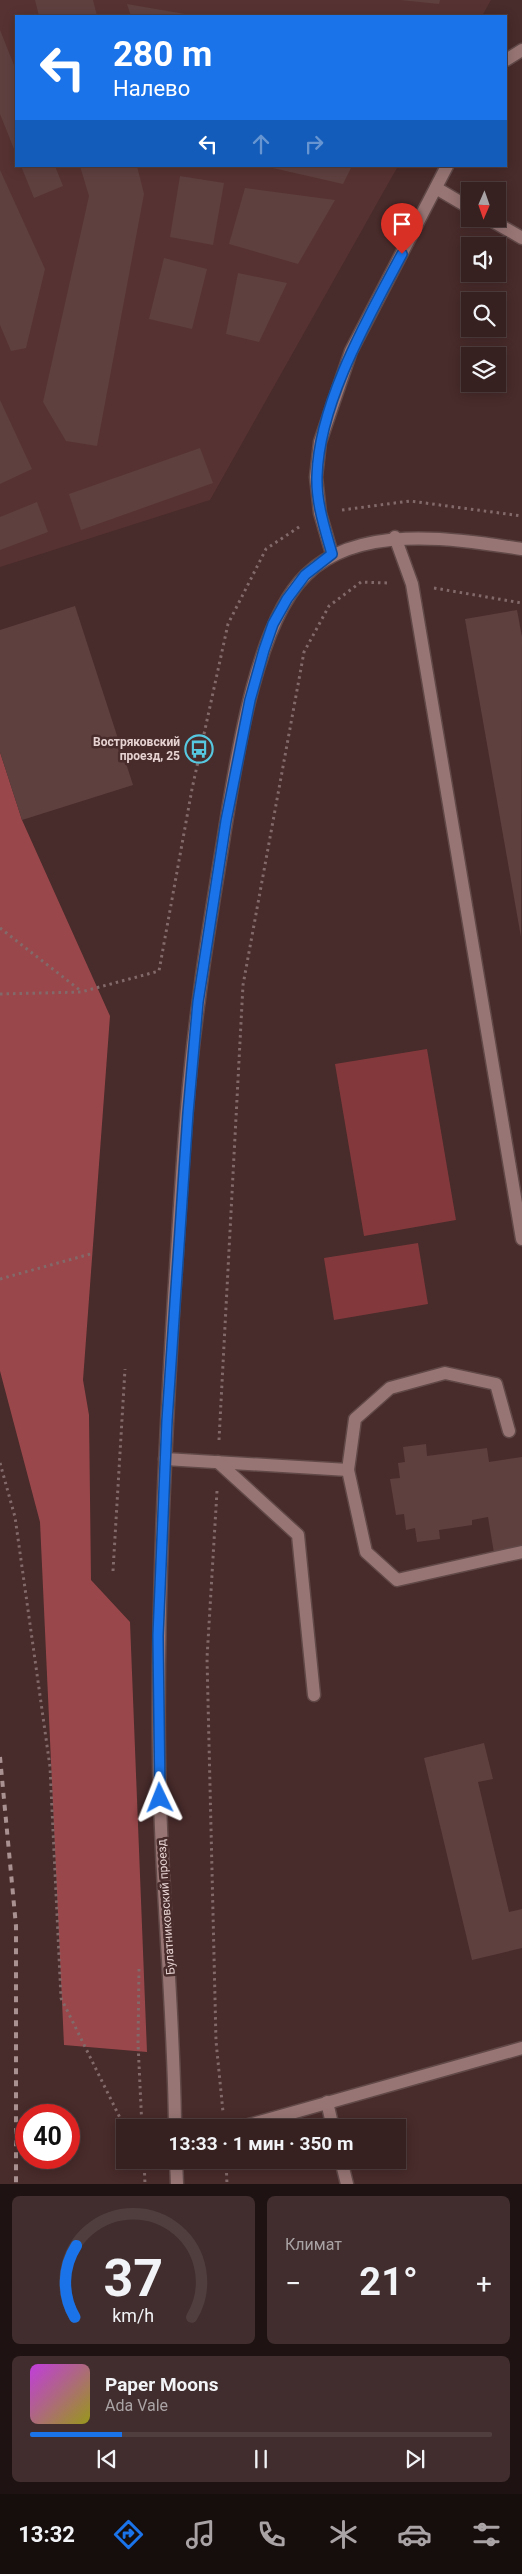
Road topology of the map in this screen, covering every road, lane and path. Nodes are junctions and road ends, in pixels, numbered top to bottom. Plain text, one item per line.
1 (522, 50) edge
2 (507, 59) edge
3 (446, 167) edge
4 (436, 188) junction
5 (461, 203) edge
6 (505, 228) edge
7 (522, 238) edge
8 (320, 513) junction
9 (522, 516) edge
10 (395, 538) junction
11 (522, 549) edge
12 (332, 554) junction
13 (412, 584) junction
14 (522, 603) edge
15 (0, 928) edge
16 (81, 992) junction
17 (0, 994) edge
18 (522, 1239) edge
19 (94, 1253) dead end
20 (0, 1279) edge
21 (125, 1369) dead end
22 (510, 1430) dead end
23 (165, 1458) junction
24 (218, 1462) junction
25 (0, 1463) edge
26 (348, 1470) junction
27 (522, 1552) edge
28 (113, 1571) dead end
29 (314, 1695) dead end
30 (139, 1969) dead end
31 (522, 2048) edge
32 (328, 2102) junction
33 (224, 2118) dead end
34 (121, 2119) edge
35 (142, 2119) edge
36 (175, 2119) edge
37 (269, 2119) edge
38 (331, 2119) edge
39 (143, 2169) edge
40 (176, 2169) edge
41 (226, 2169) edge
42 (343, 2169) edge
43 (144, 2184) edge
44 (177, 2184) edge
45 (227, 2184) edge
46 (346, 2184) edge

1 - 2 street
3 - 4 street
4 - 5 street
4 - 8 street
6 - 7 street
8 - 9 path
8 - 12 street
8 - 16 path
10 - 11 street, Булатниковский проезд
10 - 12 street, Булатниковский проезд
10 - 13 street
12 - 23 street, Булатниковский проезд
13 - 14 path
13 - 18 street
13 - 24 path
15 - 16 path
16 - 17 path
19 - 20 path
21 - 28 path
22 - 26 street
23 - 24 street
23 - 36 street, Булатниковский проезд
24 - 26 street
24 - 29 street
24 - 33 path
25 - 34 path
26 - 27 street
30 - 35 path
31 - 32 street
32 - 37 street
32 - 38 street
39 - 43 path
40 - 44 street
41 - 45 path
42 - 46 street

